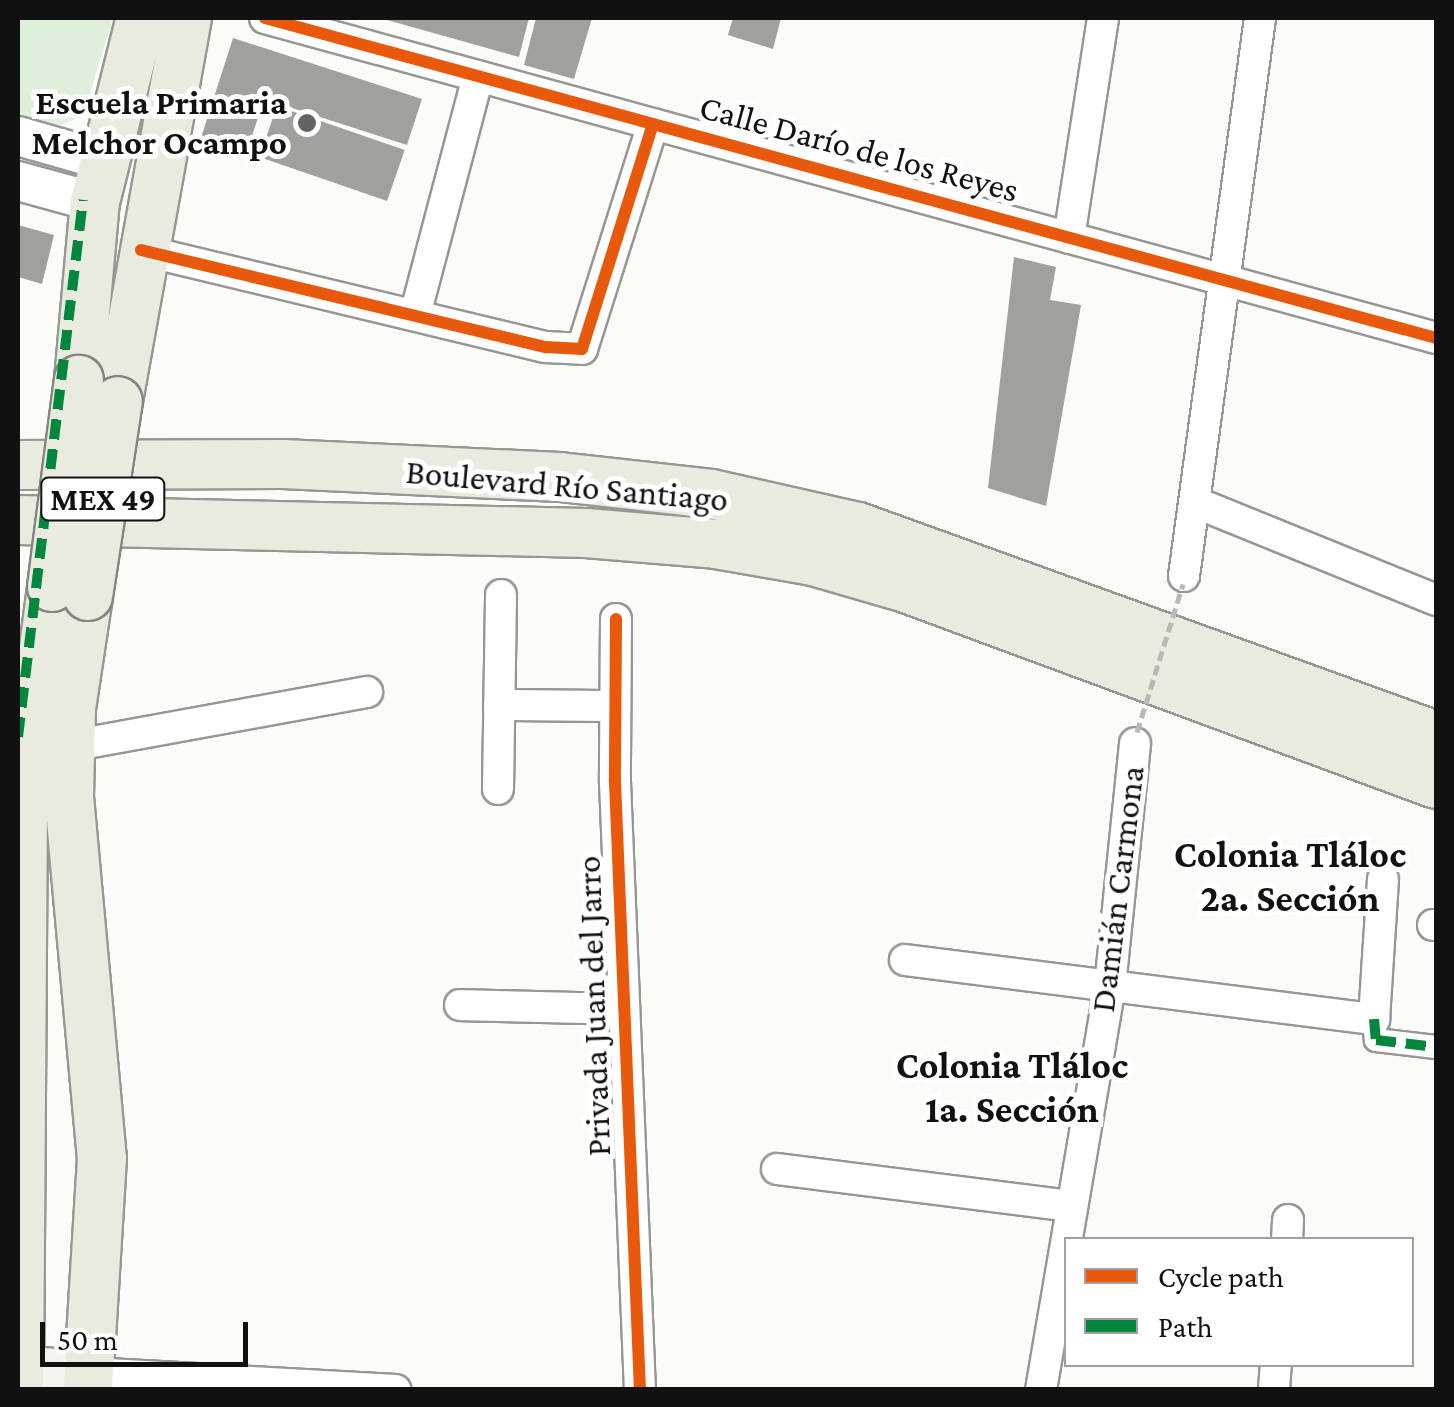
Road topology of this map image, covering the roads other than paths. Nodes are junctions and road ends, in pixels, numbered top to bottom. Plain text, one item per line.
1 (141, 18) edge
2 (188, 18) edge
3 (265, 18) edge
4 (1103, 18) edge
5 (1260, 18) edge
6 (478, 76) junction
7 (653, 124) junction
8 (166, 132) junction
9 (18, 136) edge
10 (18, 181) edge
11 (111, 184) junction
12 (1070, 238) junction
13 (137, 272) junction
14 (1229, 282) junction
15 (415, 315) junction
16 (1436, 338) edge
17 (99, 391) junction
18 (18, 465) edge
19 (1197, 504) junction
20 (18, 520) edge
21 (1184, 580) road end
22 (70, 592) junction
23 (501, 595) dead end
24 (1436, 600) edge
25 (616, 619) dead end
26 (368, 692) dead end
27 (499, 706) junction
28 (615, 706) junction
29 (1436, 736) edge
30 (1136, 738) road end
31 (70, 746) junction
32 (1436, 784) edge
33 (498, 788) dead end
34 (1383, 879) dead end
35 (905, 960) dead end
36 (1110, 986) junction
37 (460, 1004) dead end
38 (624, 1010) junction
39 (1374, 1019) junction
40 (1436, 1048) edge
41 (777, 1168) dead end
42 (1068, 1206) junction
43 (18, 1374) edge
44 (89, 1381) edge
45 (396, 1390) edge
46 (640, 1390) edge
47 (1041, 1390) edge

1 - 11 main road, MEX 49
2 - 8 main road, MEX 49
3 - 6 street, Calle Darío de los Reyes
4 - 12 street
5 - 14 street
6 - 7 street, Calle Darío de los Reyes
6 - 15 street
7 - 12 street, Calle Darío de los Reyes
7 - 15 street
8 - 11 main road
8 - 13 main road, MEX 49
9 - 11 street
10 - 11 street
11 - 13 main road
11 - 17 main road, MEX 49
12 - 14 street, Calle Darío de los Reyes
13 - 15 street
13 - 17 main road, MEX 49
14 - 16 street, Calle Darío de los Reyes
14 - 19 street
17 - 22 main road, MEX 49, bridge
18 - 29 main road, Boulevard Río Santiago
19 - 21 street
19 - 24 street
20 - 32 main road, Boulevard Río Santiago
22 - 31 main road, MEX 49
22 - 43 main road, MEX 49
23 - 27 street
25 - 28 street, Privada Juan del Jarro
26 - 31 street
27 - 28 street
27 - 33 street
28 - 38 street, Privada Juan del Jarro
30 - 36 street, Damián Carmona
31 - 44 main road, MEX 49
34 - 39 street
35 - 36 street
36 - 39 street
36 - 42 street, Damián Carmona
37 - 38 street
38 - 46 street, Privada Juan del Jarro
39 - 40 street
41 - 42 street
42 - 47 street, Damián Carmona
43 - 44 main road
44 - 45 street

